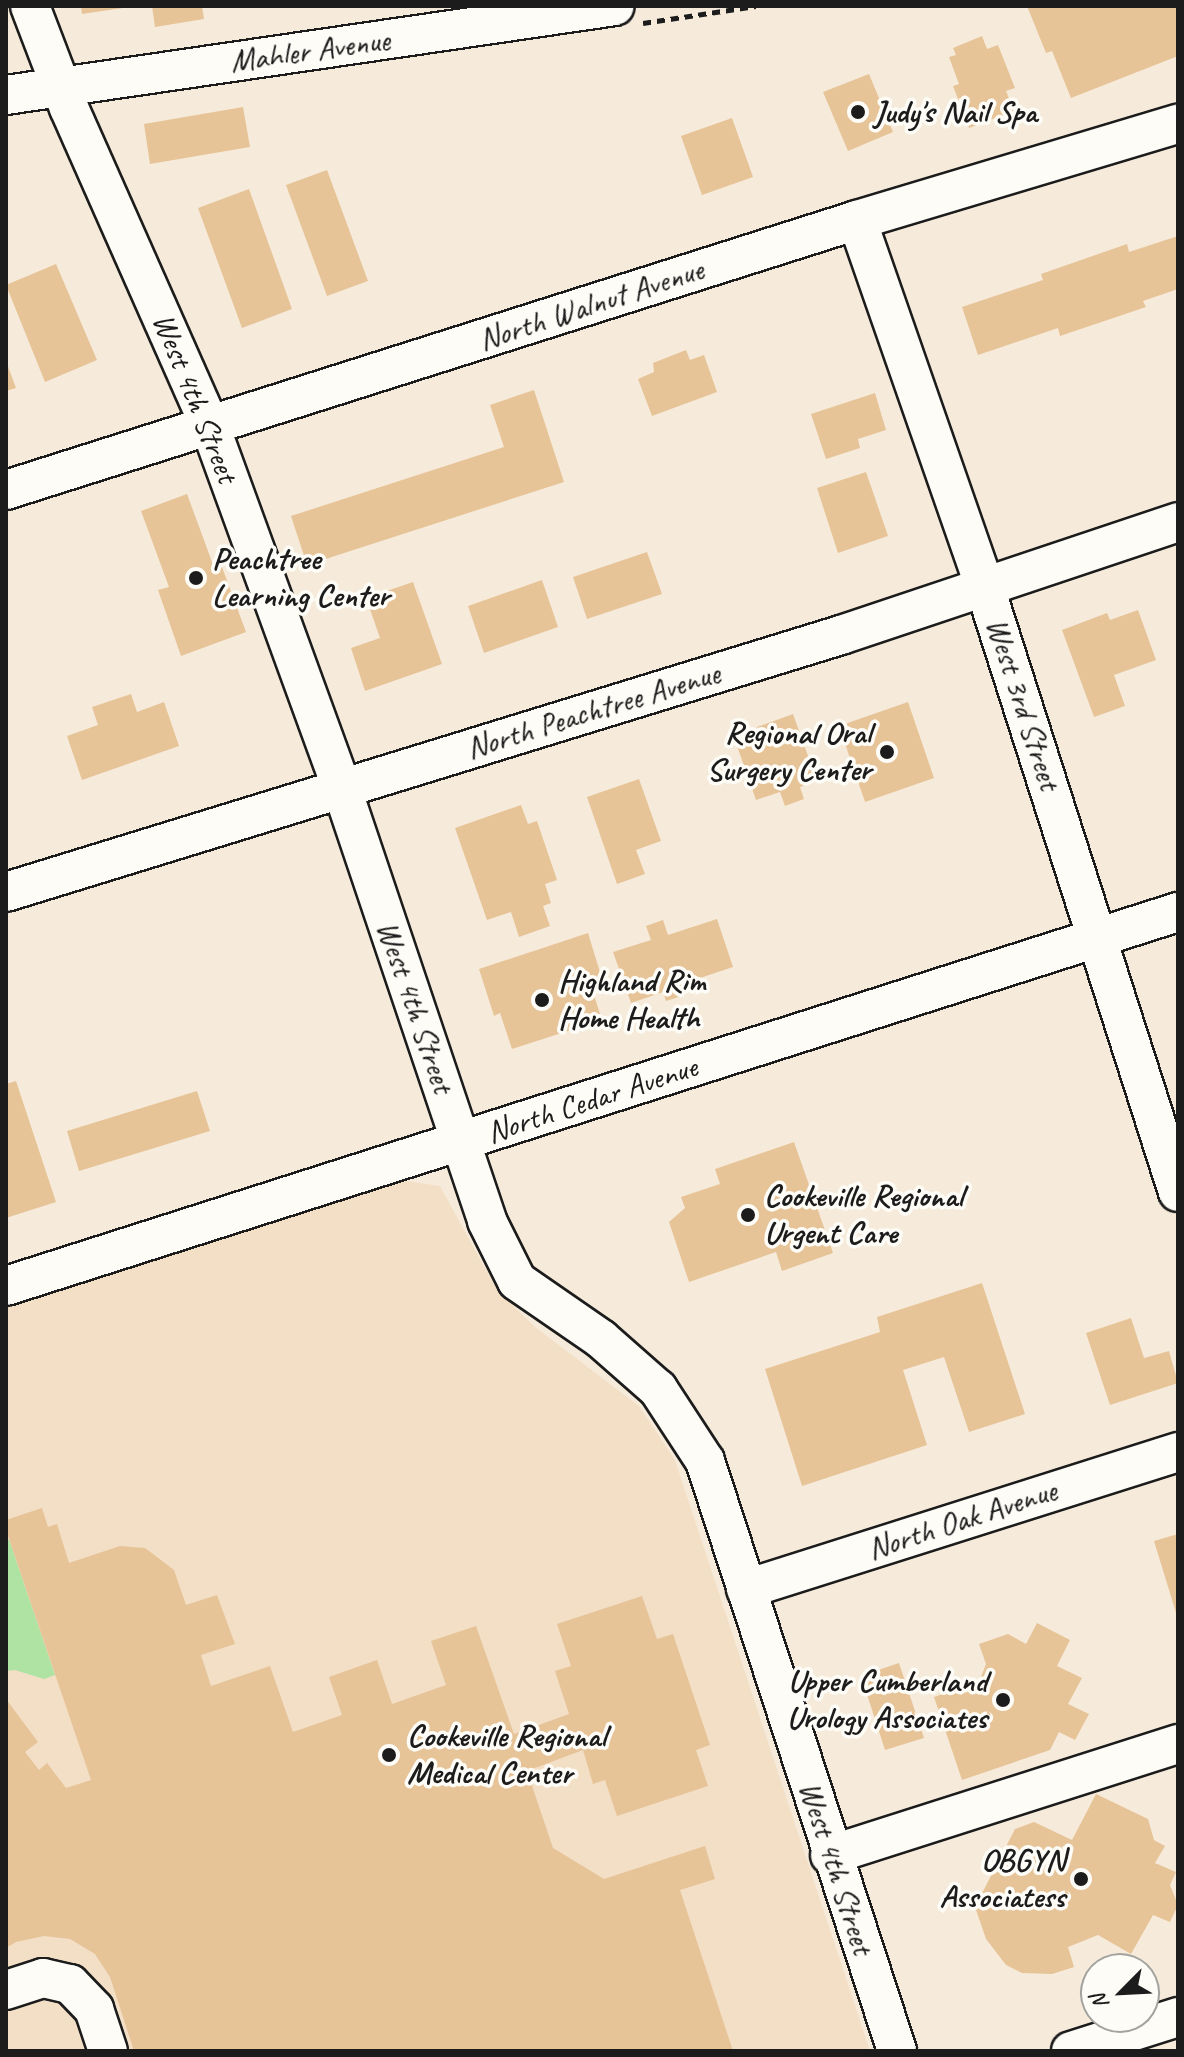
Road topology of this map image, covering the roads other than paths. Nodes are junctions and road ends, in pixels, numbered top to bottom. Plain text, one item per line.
1 (30, 6) edge
2 (615, 6) edge
3 (61, 88) junction
4 (6, 95) edge
5 (1178, 124) edge
6 (857, 220) junction
7 (210, 426) junction
8 (6, 490) edge
9 (1178, 522) edge
10 (985, 588) junction
11 (342, 789) junction
12 (6, 892) edge
13 (1178, 912) edge
14 (1099, 938) junction
15 (460, 1142) junction
16 (1177, 1182) edge
17 (6, 1286) edge
18 (1178, 1452) edge
19 (746, 1589) junction
20 (1178, 1744) edge
21 (830, 1855) junction
22 (6, 1990) edge
23 (1178, 2017) edge
24 (108, 2051) edge
25 (897, 2051) edge
26 (1071, 2051) edge

1 - 3 street, West 4th Street
2 - 3 street, Mahler Avenue
3 - 4 street, Mahler Avenue
3 - 7 street, West 4th Street
5 - 6 street, North Walnut Avenue
6 - 7 street, North Walnut Avenue
6 - 10 street, West 3rd Street
7 - 8 street, North Walnut Avenue
7 - 11 street, West 4th Street
9 - 10 street, North Peachtree Avenue
10 - 11 street, North Peachtree Avenue
10 - 14 street, West 3rd Street
11 - 12 street, North Peachtree Avenue
11 - 15 street, West 4th Street
13 - 14 street, North Cedar Avenue
14 - 15 street, North Cedar Avenue
14 - 16 street, West 3rd Street
15 - 17 street, North Cedar Avenue
15 - 19 street, West 4th Street
18 - 19 street, North Oak Avenue
19 - 21 street, West 4th Street
20 - 21 street
21 - 25 street, West 4th Street
22 - 24 street
23 - 26 street

